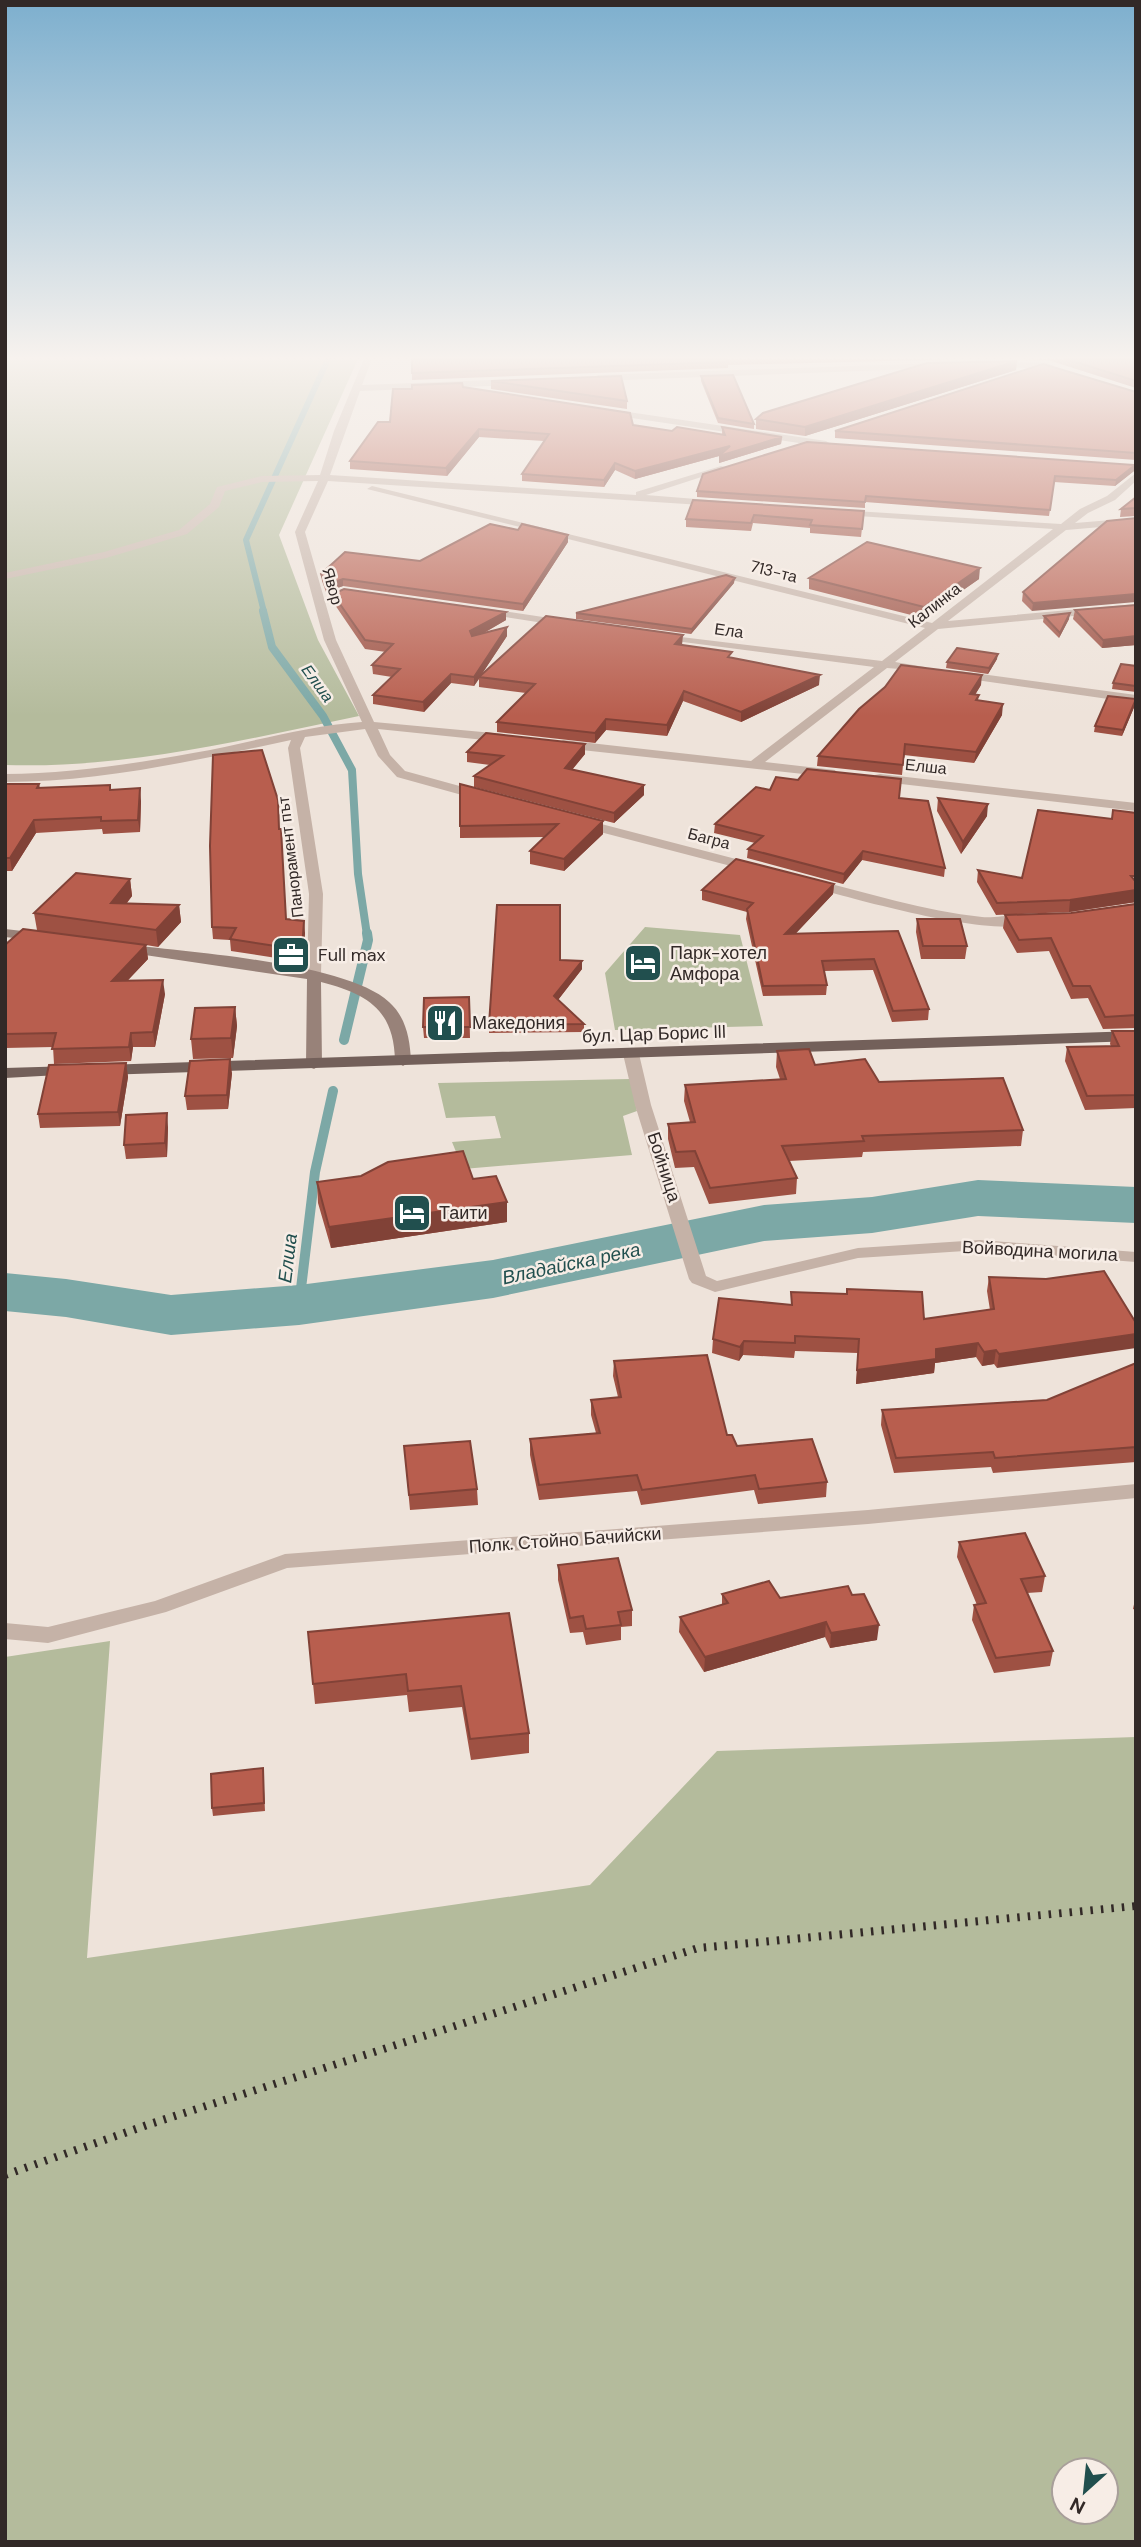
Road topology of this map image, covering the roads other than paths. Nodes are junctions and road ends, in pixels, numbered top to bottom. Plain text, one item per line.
1 (283, 478) edge
2 (320, 478) edge
3 (324, 478) junction
4 (692, 478) edge
5 (1134, 478) edge
6 (630, 497) junction
7 (728, 504) edge
8 (825, 511) edge
9 (1136, 521) edge
10 (1062, 527) junction
11 (5, 576) edge
12 (1136, 607) edge
13 (467, 609) edge
14 (576, 624) edge
15 (932, 626) junction
16 (645, 634) edge
17 (884, 666) junction
18 (1136, 699) edge
19 (371, 725) junction
20 (300, 733) junction
21 (521, 740) edge
22 (549, 743) edge
23 (754, 764) junction
24 (5, 778) edge
25 (499, 802) edge
26 (1136, 807) edge
27 (564, 819) edge
28 (764, 871) edge
29 (791, 878) edge
30 (1045, 920) edge
31 (5, 933) edge
32 (59, 940) edge
33 (112, 947) edge
34 (314, 974) junction
35 (1136, 1035) edge
36 (631, 1054) junction
37 (403, 1061) junction
38 (314, 1064) junction
39 (5, 1073) edge
40 (1136, 1256) edge
41 (698, 1279) joint
42 (1136, 1491) edge
43 (5, 1631) edge

1 - 11 street
2 - 3 street
3 - 6 street
3 - 15 street, 713-та
3 - 19 street, Явор
4 - 6 street
5 - 10 street, Калинка
6 - 7 street
8 - 10 street
9 - 10 street
10 - 15 street, Калинка
12 - 15 street, 713-та
13 - 14 street
15 - 17 street, Калинка
16 - 17 street, Ела
17 - 18 street, Ела
17 - 23 street, Калинка
19 - 20 street
19 - 21 street
19 - 25 street, Явор
20 - 24 street
20 - 34 street, Панорамент път
22 - 23 street, Елша
23 - 26 street, Елша
27 - 28 street, Багра
29 - 30 street
31 - 32 main road
33 - 34 main road
34 - 37 main road
34 - 38 main road, Панорамент път
35 - 36 main road, бул. Цар Борис III
36 - 37 main road, бул. Цар Борис III
36 - 41 street, Бойница
37 - 38 main road, бул. Цар Борис III
38 - 39 main road, бул. Цар Борис III
40 - 41 street, Войводина могила
42 - 43 street, Полк. Стойно Бачийски

